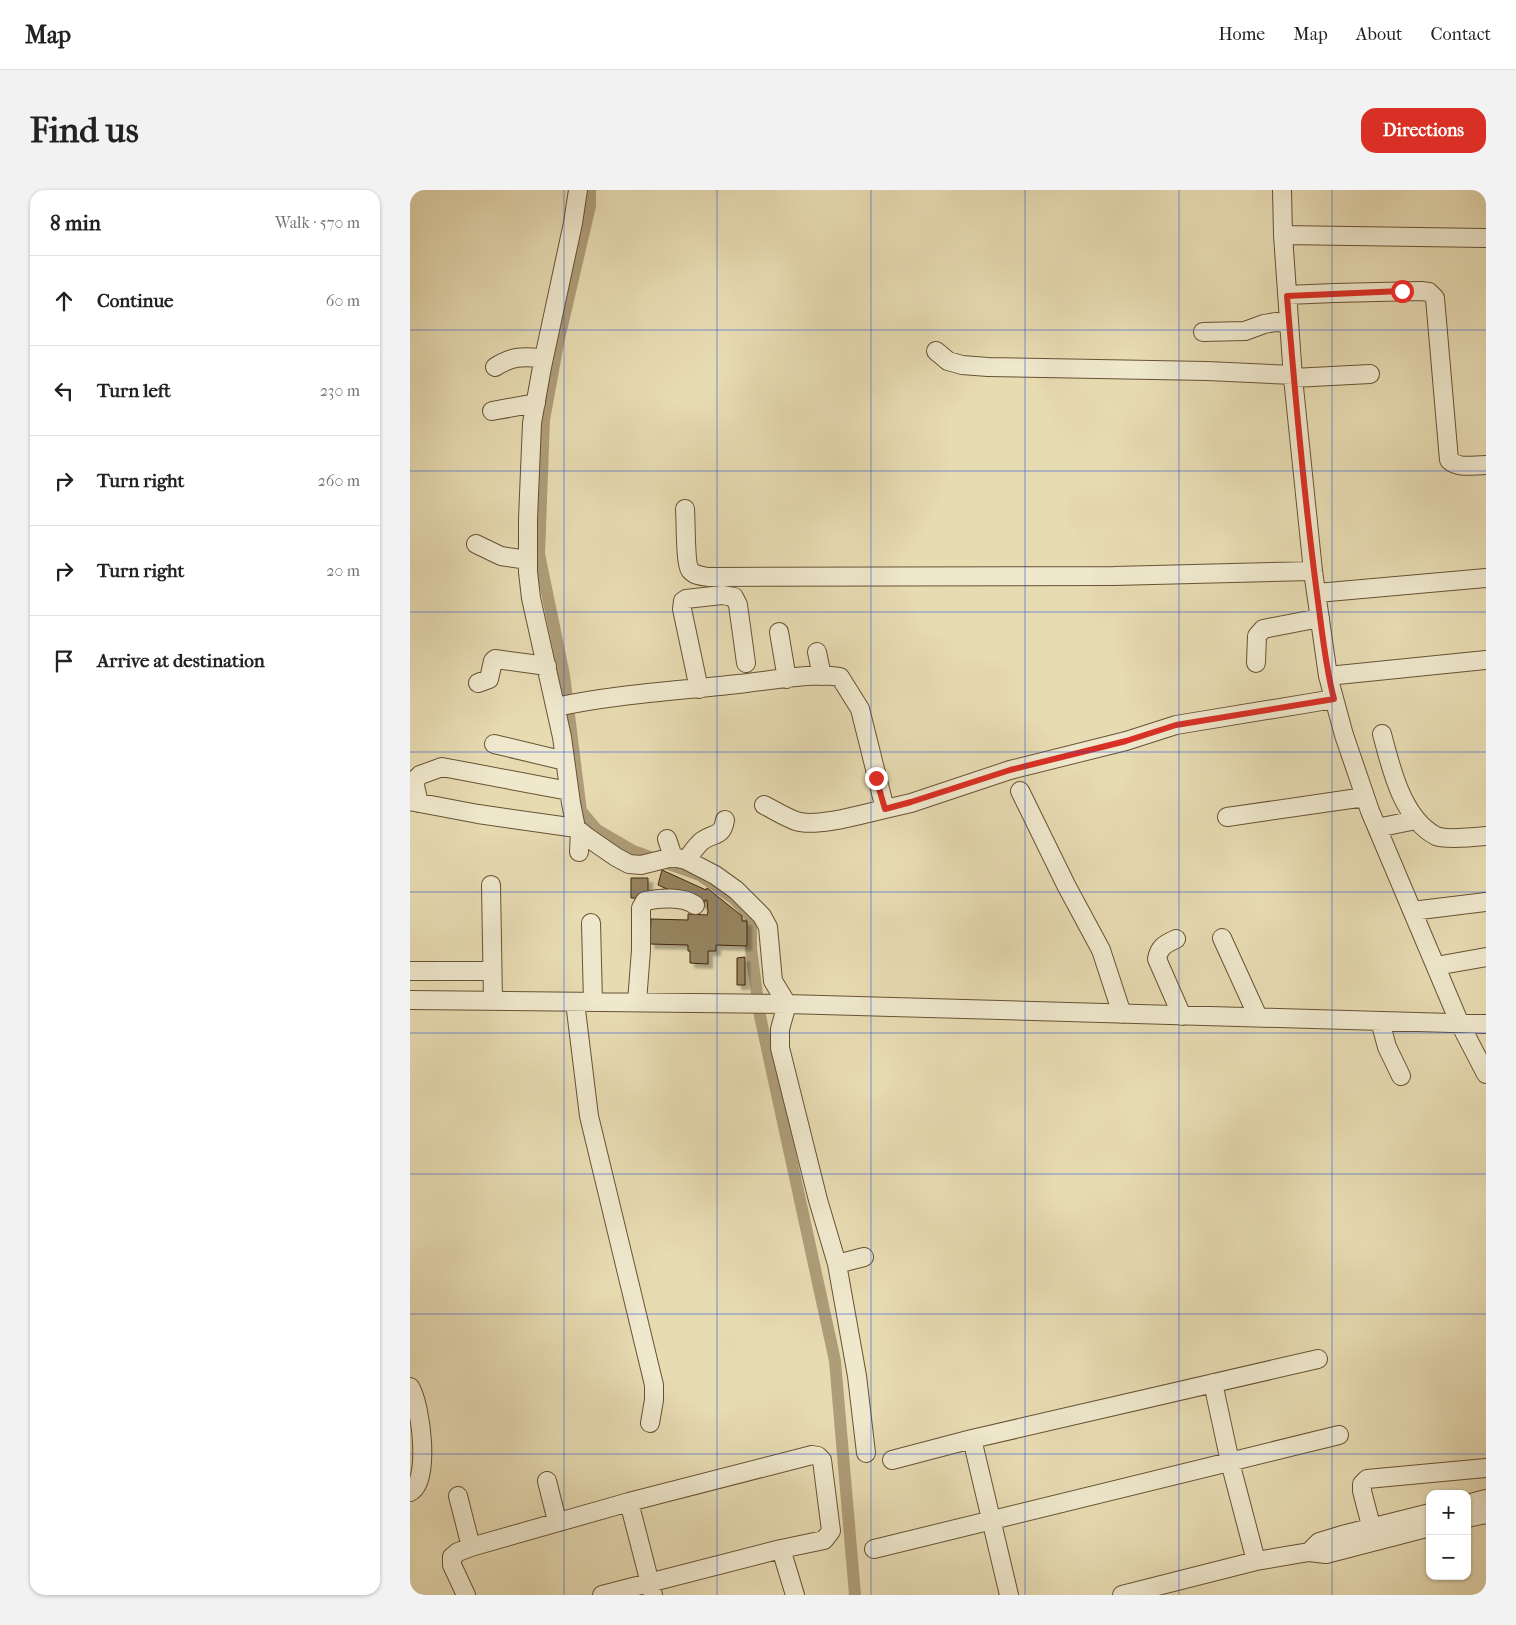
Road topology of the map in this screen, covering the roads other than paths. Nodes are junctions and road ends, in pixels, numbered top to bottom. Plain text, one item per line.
1 (578, 190) edge
2 (1282, 190) edge
3 (1283, 235) junction
4 (1486, 238) edge
5 (1287, 296) junction
6 (1289, 323) junction
7 (1203, 332) dead end
8 (936, 351) dead end
9 (544, 358) junction
10 (496, 367) dead end
11 (1370, 374) dead end
12 (1293, 377) junction
13 (536, 403) junction
14 (492, 411) dead end
15 (1486, 465) edge
16 (685, 509) dead end
17 (476, 544) dead end
18 (528, 560) junction
19 (1314, 571) junction
20 (1486, 578) edge
21 (1317, 592) junction
22 (1320, 618) junction
23 (779, 632) dead end
24 (817, 652) dead end
25 (1486, 660) edge
26 (1256, 663) dead end
27 (746, 664) dead end
28 (547, 666) junction
29 (822, 676) junction
30 (1328, 676) junction
31 (787, 678) junction
32 (478, 683) dead end
33 (699, 689) junction
34 (1334, 699) junction
35 (565, 705) junction
36 (1382, 734) dead end
37 (494, 744) dead end
38 (565, 760) junction
39 (569, 791) junction
40 (1020, 791) dead end
41 (1365, 797) junction
42 (415, 802) edge
43 (764, 805) dead end
44 (885, 809) junction
45 (1227, 818) dead end
46 (725, 820) dead end
47 (1416, 820) junction
48 (1378, 828) junction
49 (578, 829) junction
50 (1486, 836) edge
51 (667, 839) dead end
52 (579, 852) dead end
53 (668, 860) junction
54 (491, 885) dead end
55 (1486, 902) edge
56 (695, 905) dead end
57 (1412, 911) junction
58 (591, 923) dead end
59 (1222, 938) dead end
60 (1176, 939) dead end
61 (1486, 957) edge
62 (1436, 966) junction
63 (410, 971) edge
64 (492, 971) junction
65 (410, 1000) edge
66 (493, 1001) junction
67 (575, 1002) junction
68 (593, 1002) junction
69 (637, 1002) junction
70 (781, 1004) junction
71 (1122, 1014) junction
72 (1182, 1016) junction
73 (1258, 1017) junction
74 (1380, 1021) junction
75 (1460, 1024) junction
76 (1486, 1024) edge
77 (1486, 1074) edge
78 (1401, 1076) dead end
79 (864, 1257) dead end
80 (836, 1264) junction
81 (1318, 1359) dead end
82 (1213, 1383) junction
83 (410, 1387) edge
84 (650, 1424) dead end
85 (1339, 1435) dead end
86 (972, 1439) junction
87 (866, 1453) dead end
88 (892, 1460) dead end
89 (1230, 1462) junction
90 (1486, 1468) edge
91 (547, 1481) dead end
92 (410, 1492) edge
93 (458, 1496) dead end
94 (1486, 1499) edge
95 (629, 1502) junction
96 (1471, 1503) edge
97 (1426, 1514) edge
98 (1486, 1514) edge
99 (1471, 1517) edge
100 (557, 1521) junction
101 (990, 1521) junction
102 (1426, 1527) edge
103 (1373, 1534) junction
104 (471, 1547) junction
105 (781, 1548) junction
106 (874, 1549) dead end
107 (1256, 1561) junction
108 (652, 1589) edge
109 (466, 1595) edge
110 (602, 1595) edge
111 (795, 1595) edge
112 (1009, 1595) edge
113 (1122, 1595) edge

1 - 9 street
2 - 3 street
3 - 4 street
3 - 5 street
5 - 6 street
5 - 15 street
6 - 7 street
6 - 12 street
8 - 12 street
9 - 10 street
9 - 13 street
11 - 12 street
12 - 19 street
13 - 14 street
13 - 18 street
16 - 19 street
17 - 18 street
18 - 28 street
19 - 21 street
20 - 21 street
21 - 22 street
22 - 26 street
22 - 30 street
23 - 31 street
24 - 29 street
25 - 30 street
27 - 33 street
28 - 32 street
28 - 35 street
29 - 31 street
29 - 44 street
30 - 34 street
31 - 33 street
33 - 35 street
34 - 41 street
34 - 44 street
35 - 38 street
36 - 47 street
37 - 38 street
38 - 39 street
39 - 42 street
39 - 49 street
40 - 71 street
41 - 45 street
41 - 48 street
42 - 49 street
43 - 44 street
46 - 53 street
47 - 48 street
47 - 50 street
48 - 57 street
49 - 52 street
49 - 53 street
51 - 53 street
53 - 70 street
54 - 64 street
55 - 57 street
56 - 69 street
57 - 62 street
58 - 68 street
59 - 73 street
60 - 72 street
61 - 62 street
62 - 75 street
63 - 64 street
64 - 66 street
65 - 66 street
66 - 67 street
67 - 68 street
67 - 84 street
68 - 69 street
69 - 70 street
70 - 71 street
70 - 80 street
71 - 72 street
72 - 73 street
73 - 74 street
74 - 75 street
74 - 78 street
75 - 76 street
75 - 77 street
79 - 80 street
80 - 87 street
81 - 82 street
82 - 86 street
82 - 89 street
83 - 92 street
85 - 89 street
86 - 88 street
86 - 101 street
89 - 101 street
89 - 107 street
90 - 103 street
91 - 100 street
93 - 104 street
94 - 96 street
95 - 100 street
95 - 105 street
95 - 108 street
97 - 103 street
98 - 99 street
100 - 104 street
101 - 106 street
101 - 112 street
102 - 103 street
103 - 107 street
104 - 109 street
105 - 108 street
105 - 111 street
107 - 113 street
108 - 110 street

